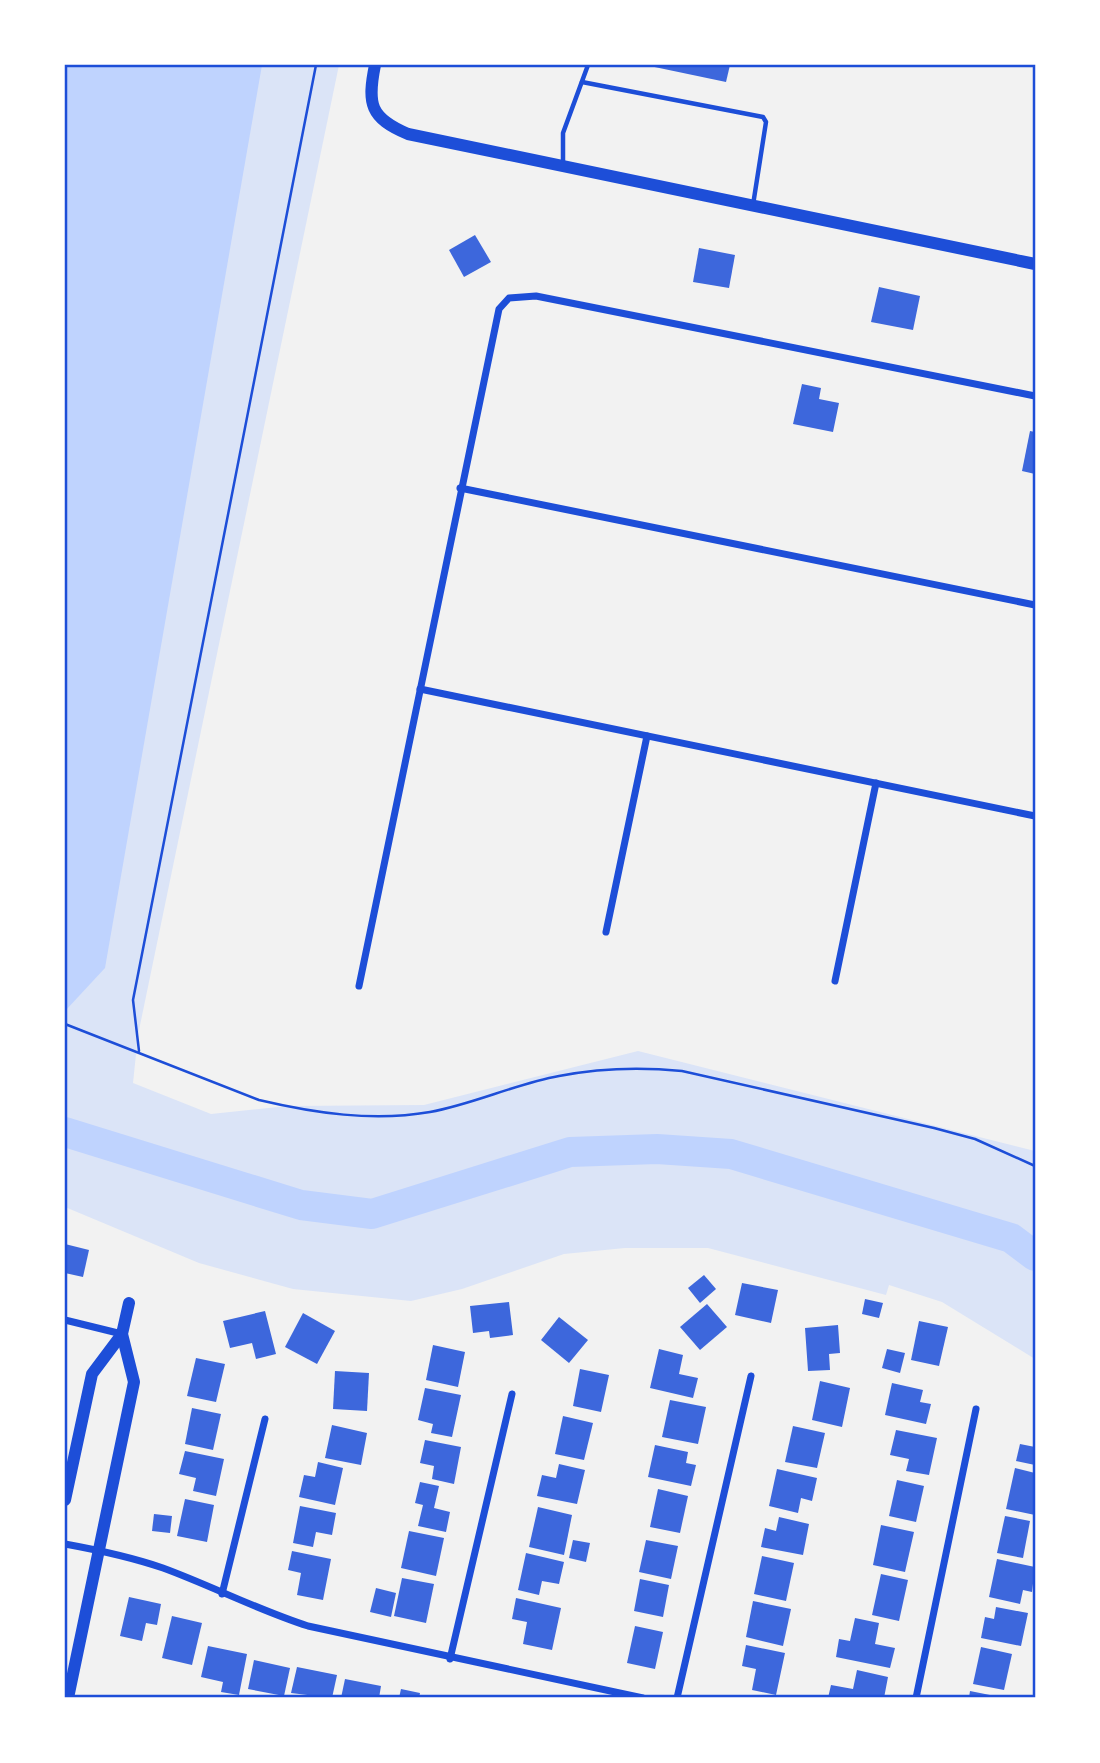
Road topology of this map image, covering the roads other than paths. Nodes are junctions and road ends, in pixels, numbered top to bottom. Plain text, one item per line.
1 (375, 65) edge
2 (588, 65) edge
3 (582, 82) junction
4 (563, 166) junction
5 (753, 206) junction
6 (1035, 264) edge
7 (1035, 396) edge
8 (460, 488) junction
9 (1035, 605) edge
10 (421, 689) junction
11 (647, 736) junction
12 (876, 783) junction
13 (1035, 816) edge
14 (606, 932) dead end
15 (835, 981) dead end
16 (359, 986) dead end
17 (129, 1303) dead end
18 (65, 1320) edge
19 (122, 1334) junction
20 (751, 1376) dead end
21 (512, 1394) dead end
22 (976, 1409) dead end
23 (265, 1419) dead end
24 (65, 1500) edge
25 (65, 1544) edge
26 (99, 1551) junction
27 (222, 1594) junction
28 (450, 1659) junction
29 (68, 1698) edge
30 (643, 1698) edge
31 (677, 1698) edge
32 (916, 1698) edge

1 - 4 street
2 - 3 lane
3 - 4 lane
3 - 5 lane
4 - 5 street
5 - 6 street
7 - 8 street
8 - 9 street
8 - 10 street
10 - 11 street
10 - 16 street
11 - 12 street
11 - 14 street
12 - 13 street
12 - 15 street
17 - 19 street
18 - 19 street
19 - 24 street
19 - 26 street
20 - 31 street
21 - 28 street
22 - 32 street
23 - 27 street
25 - 26 street
26 - 27 street
26 - 29 street
27 - 28 street
28 - 30 street

